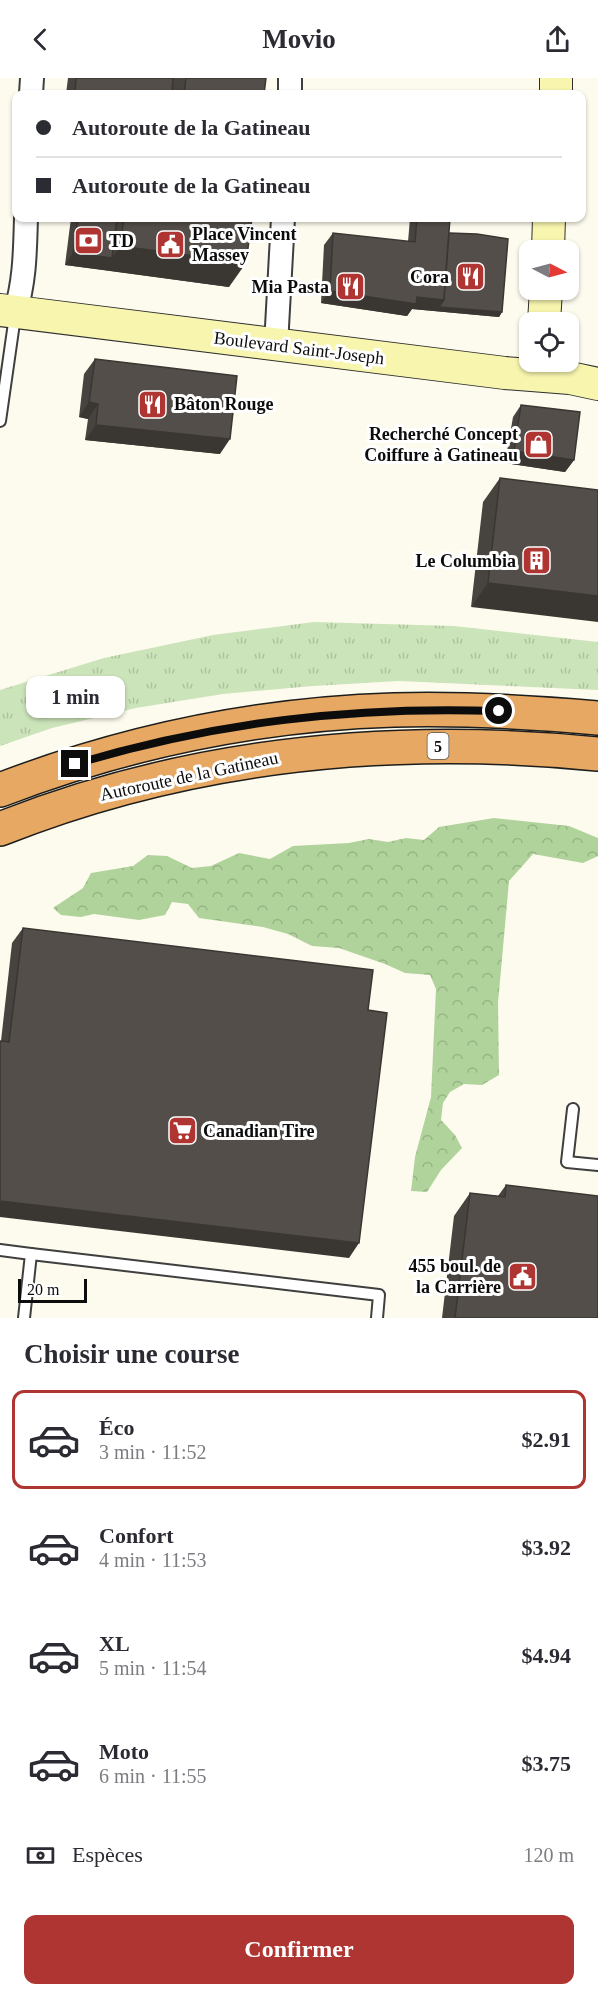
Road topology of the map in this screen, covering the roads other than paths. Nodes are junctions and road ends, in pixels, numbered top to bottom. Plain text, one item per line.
1 (26, 222) edge
2 (283, 222) edge
3 (549, 222) edge
4 (548, 240) edge
5 (8, 312) edge
6 (276, 345) junction
7 (519, 367) edge
8 (551, 372) edge
9 (598, 384) edge
10 (0, 421) edge
11 (598, 718) edge
12 (598, 754) edge
13 (0, 790) edge
14 (0, 829) edge
15 (573, 1109) dead end
16 (598, 1165) edge
17 (0, 1250) edge
18 (31, 1254) junction
19 (24, 1318) edge
20 (377, 1318) edge

1 - 5 street
2 - 6 street
3 - 4 main road
5 - 6 main road, Boulevard Saint-Joseph
5 - 10 lane
6 - 7 main road, Boulevard Saint-Joseph
8 - 9 main road, Boulevard Saint-Joseph
11 - 13 highway, Autoroute de la Gatineau / 5
12 - 14 highway, Autoroute de la Gatineau / 5
15 - 16 lane
17 - 18 lane
18 - 19 lane
18 - 20 lane

